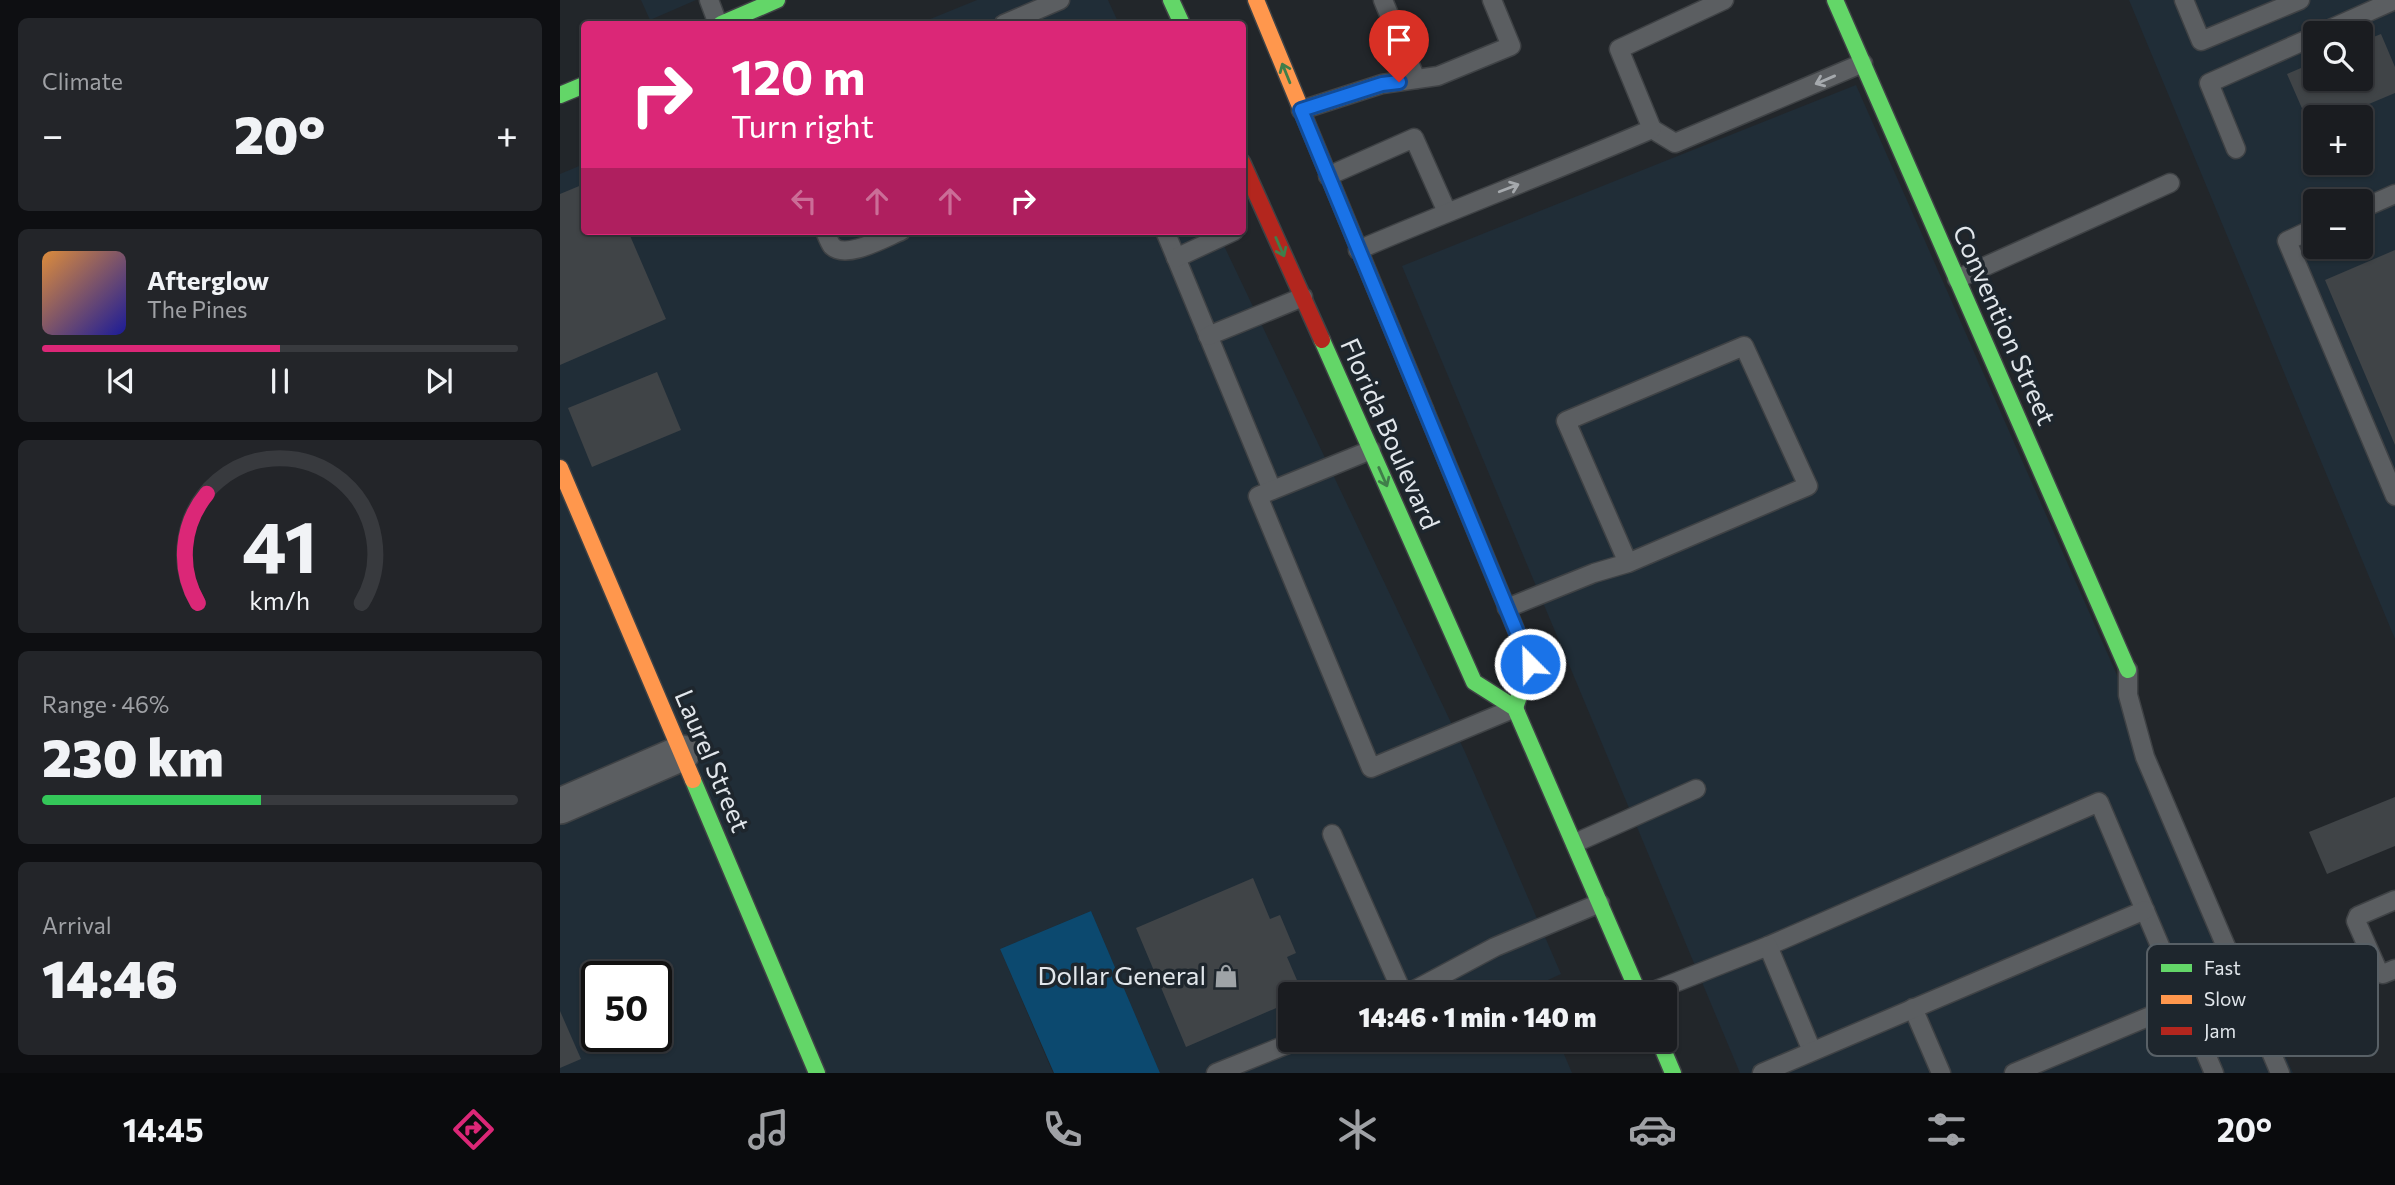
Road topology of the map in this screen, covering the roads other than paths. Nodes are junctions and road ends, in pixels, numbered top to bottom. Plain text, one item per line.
1 (709, 0) edge
2 (777, 0) edge
3 (1060, 0) edge
4 (1171, 0) edge
5 (1256, 0) edge
6 (1383, 0) edge
7 (1492, 0) edge
8 (1724, 0) edge
9 (1835, 0) edge
10 (2184, 0) edge
11 (2300, 0) edge
12 (2395, 0) edge
13 (719, 21) edge
14 (741, 21) edge
15 (1011, 21) edge
16 (1180, 21) edge
17 (2348, 21) edge
18 (2303, 41) edge
19 (1863, 63) junction
20 (1416, 79) junction
21 (581, 86) edge
22 (560, 95) edge
23 (1301, 110) junction
24 (1652, 129) junction
25 (2236, 149) dead end
26 (1246, 171) edge
27 (1328, 176) junction
28 (2170, 183) dead end
29 (2395, 194) edge
30 (2373, 204) edge
31 (1447, 212) junction
32 (1267, 216) junction
33 (1246, 225) edge
34 (2303, 234) edge
35 (827, 235) edge
36 (891, 235) edge
37 (1167, 235) edge
38 (1225, 235) edge
39 (1358, 250) junction
40 (1176, 258) junction
41 (1957, 279) junction
42 (1303, 298) junction
43 (1208, 336) junction
44 (1370, 450) junction
45 (560, 468) edge
46 (1272, 490) junction
47 (2395, 496) edge
48 (1628, 563) junction
49 (1507, 608) junction
50 (2128, 670) joint
51 (1515, 708) junction
52 (682, 753) junction
53 (1696, 789) dead end
54 (560, 806) edge
55 (1332, 834) dead end
56 (1574, 843) junction
57 (2395, 900) edge
58 (1601, 903) junction
59 (2145, 910) junction
60 (2159, 944) edge
61 (2225, 944) edge
62 (2367, 944) edge
63 (1768, 946) junction
64 (2395, 969) edge
65 (2378, 971) edge
66 (1400, 982) edge
67 (1428, 982) edge
68 (1634, 982) edge
69 (1676, 982) edge
70 (1913, 1008) junction
71 (2147, 1017) edge
72 (1278, 1048) edge
73 (1812, 1051) junction
74 (1664, 1052) edge
75 (2207, 1056) edge
76 (2273, 1056) edge
77 (817, 1073) edge
78 (1216, 1073) edge
79 (1673, 1073) edge
80 (1762, 1073) edge
81 (1941, 1073) edge
82 (2014, 1073) edge
83 (2214, 1073) edge
84 (2280, 1073) edge

1 - 13 lane
2 - 14 main road
3 - 15 lane
4 - 16 main road
23 -> 5 main road, Florida Boulevard
6 - 20 lane
7 - 20 lane
8 - 24 lane
9 - 19 main road, Convention Street
10 - 11 lane
12 - 17 lane
18 - 25 lane
19 -> 24 lane
19 - 41 main road, Convention Street
20 - 23 lane
21 - 22 main road
23 - 27 main road, Florida Boulevard
31 -> 24 lane
26 - 32 main road, Florida Boulevard
27 - 31 lane
27 - 39 main road, Florida Boulevard
28 - 41 lane
29 - 30 lane
31 - 39 lane
32 - 33 lane
32 -> 42 main road, Florida Boulevard
34 - 47 lane
35 - 36 lane
37 - 40 lane
38 - 40 lane
39 - 49 main road, Florida Boulevard
40 - 43 lane
41 - 50 main road, Convention Street
42 - 43 lane
42 - 44 main road, Florida Boulevard
43 - 46 lane
44 - 46 lane
44 -> 51 main road, Florida Boulevard
45 - 52 main road, Laurel Street
46 - 51 lane
48 - 48 lane
48 - 49 lane
49 - 51 main road, Florida Boulevard
50 - 61 lane
51 - 56 main road
52 - 54 street
52 - 77 main road, Laurel Street
53 - 56 lane
55 - 66 lane
56 - 58 main road
57 - 62 lane
58 - 67 lane
58 - 68 main road
59 - 60 lane
59 - 63 lane
59 - 70 lane
63 - 69 lane
63 - 73 lane
64 - 65 lane
70 - 73 lane
70 - 81 lane
71 - 82 lane
72 - 78 lane
73 - 80 lane
74 - 79 main road
75 - 83 lane
76 - 84 lane

